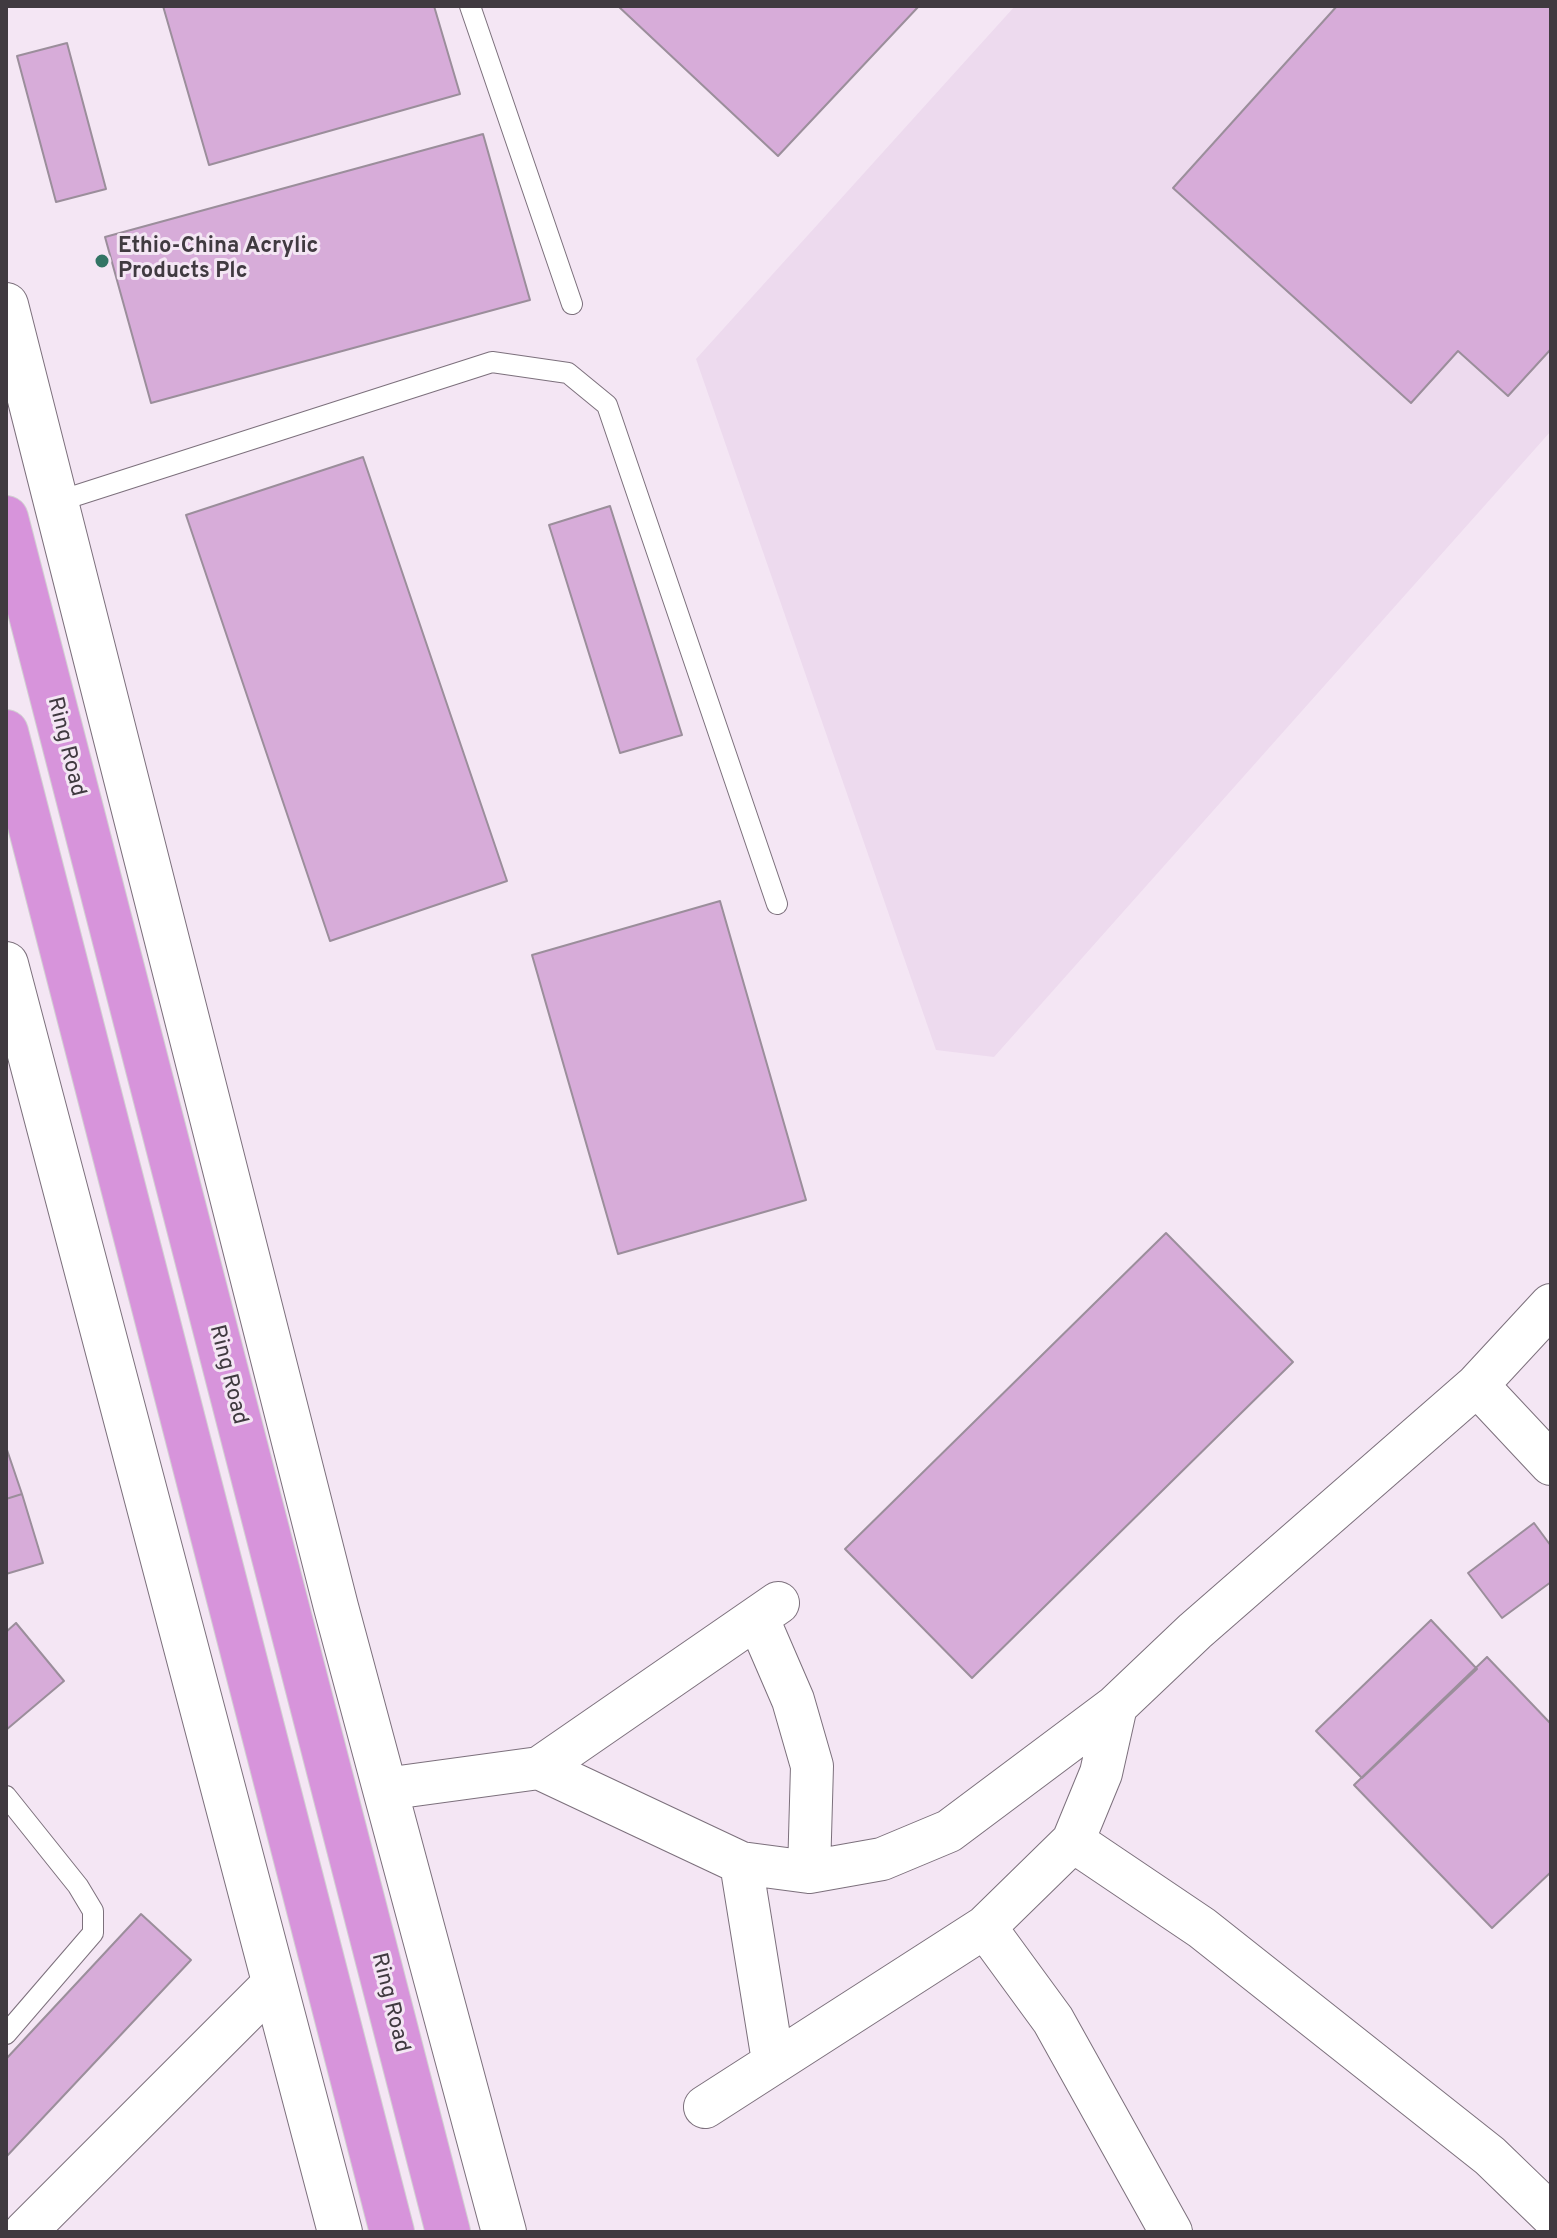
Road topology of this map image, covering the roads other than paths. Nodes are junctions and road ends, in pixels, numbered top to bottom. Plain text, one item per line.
1 (470, 6) edge
2 (572, 304) dead end
3 (6, 305) edge
4 (56, 502) junction
5 (6, 518) edge
6 (6, 732) edge
7 (777, 904) dead end
8 (6, 964) edge
9 (1551, 1305) edge
10 (1477, 1385) junction
11 (1551, 1464) edge
12 (1116, 1706) junction
13 (539, 1768) junction
14 (385, 1789) junction
15 (6, 1796) edge
16 (1073, 1841) junction
17 (741, 1863) junction
18 (809, 1872) junction
19 (985, 1927) junction
20 (273, 1984) junction
21 (6, 2034) edge
22 (773, 2061) junction
23 (705, 2107) dead end
24 (1551, 2215) edge
25 (25, 2232) edge
26 (340, 2232) edge
27 (392, 2232) edge
28 (448, 2232) edge
29 (504, 2232) edge
30 (1171, 2232) edge

1 - 2 lane
3 - 4 street
4 - 7 lane
4 - 14 street
5 - 28 highway, Ring Road
6 - 27 highway
8 - 20 street
9 - 10 street
10 - 11 street
10 - 12 street
12 - 16 street
12 - 18 street
13 - 14 street
13 - 17 street
13 - 18 street
14 - 29 street
15 - 21 lane
16 - 19 street
16 - 24 street
17 - 18 street
17 - 22 street
19 - 22 street
19 - 30 street
20 - 25 street
20 - 26 street
22 - 23 street

